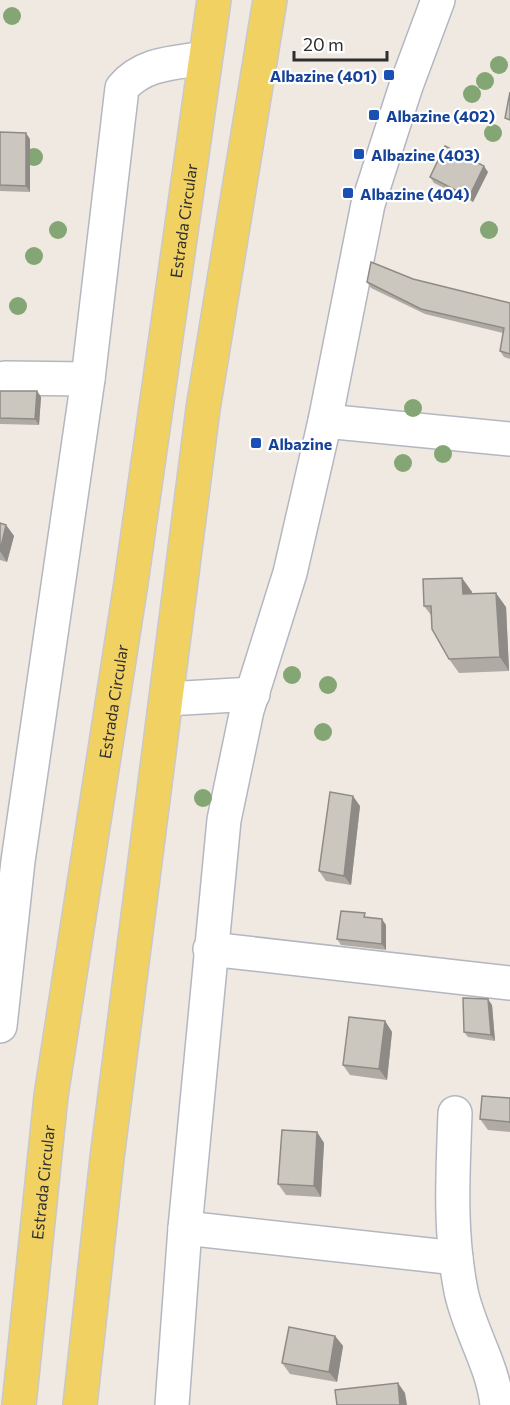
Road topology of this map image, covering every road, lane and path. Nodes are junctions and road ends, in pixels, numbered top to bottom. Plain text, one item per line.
1 (214, 0) edge
2 (270, 0) edge
3 (438, 0) edge
4 (205, 58) junction
5 (5, 378) dead end
6 (88, 379) junction
7 (325, 421) junction
8 (510, 439) edge
9 (252, 694) junction
10 (167, 699) junction
11 (9, 860) edge
12 (210, 949) junction
13 (510, 983) edge
14 (0, 1026) edge
15 (455, 1113) dead end
16 (185, 1228) junction
17 (456, 1258) junction
18 (501, 1398) edge
19 (19, 1405) edge
20 (80, 1405) edge
21 (172, 1405) edge

1 - 4 main road, Estrada Circular
2 - 10 main road
3 - 7 street
4 - 6 street
4 - 19 main road, Estrada Circular
5 - 6 street
6 - 11 street
7 - 8 street
7 - 9 street
9 - 10 street
9 - 12 street
10 - 20 main road
11 - 14 street
12 - 13 street
12 - 16 street
15 - 17 street
16 - 17 street
16 - 21 street
17 - 18 street

